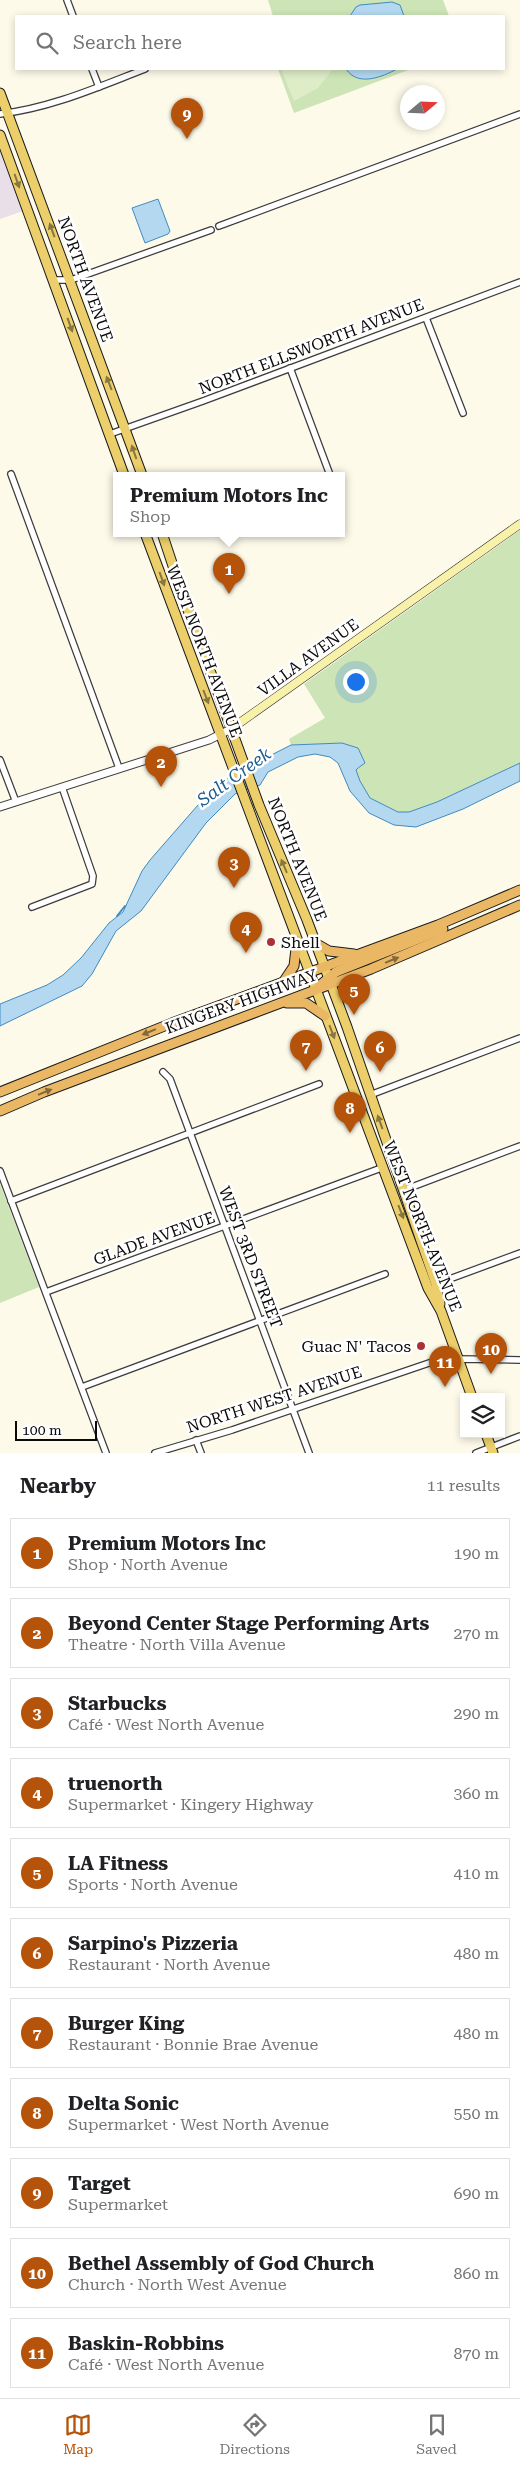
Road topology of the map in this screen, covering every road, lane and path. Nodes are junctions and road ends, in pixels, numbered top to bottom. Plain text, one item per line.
1 (67, 0) edge
2 (73, 15) edge
3 (92, 70) edge
4 (142, 70) edge
5 (99, 87) junction
6 (0, 94) edge
7 (4, 113) edge
8 (520, 114) edge
9 (0, 135) edge
10 (219, 226) dead end
11 (210, 230) dead end
12 (53, 280) junction
13 (71, 280) junction
14 (520, 282) edge
15 (426, 318) junction
16 (290, 368) junction
17 (463, 413) dead end
18 (126, 428) junction
19 (110, 434) junction
20 (123, 472) edge
21 (141, 472) edge
22 (329, 472) edge
23 (11, 474) dead end
24 (520, 524) edge
25 (146, 537) edge
26 (163, 537) edge
27 (231, 729) junction
28 (220, 735) junction
29 (0, 760) edge
30 (119, 768) junction
31 (62, 787) junction
32 (16, 802) junction
33 (0, 807) edge
34 (520, 890) edge
35 (520, 905) edge
36 (32, 907) dead end
37 (472, 910) junction
38 (297, 940) junction
39 (316, 943) junction
40 (359, 954) junction
41 (324, 966) junction
42 (309, 972) junction
43 (330, 981) junction
44 (282, 983) junction
45 (316, 990) junction
46 (279, 1003) junction
47 (325, 1016) junction
48 (520, 1038) edge
49 (163, 1072) dead end
50 (319, 1084) dead end
51 (0, 1092) edge
52 (370, 1095) junction
53 (0, 1111) edge
54 (190, 1133) junction
55 (520, 1146) edge
56 (384, 1167) junction
57 (0, 1171) edge
58 (404, 1190) junction
59 (11, 1201) junction
60 (225, 1226) junction
61 (520, 1253) edge
62 (385, 1274) dead end
63 (436, 1284) junction
64 (46, 1292) junction
65 (442, 1311) junction
66 (261, 1321) junction
67 (459, 1358) junction
68 (520, 1360) edge
69 (82, 1387) junction
70 (471, 1393) edge
71 (292, 1408) junction
72 (520, 1436) edge
73 (488, 1438) edge
74 (196, 1440) junction
75 (492, 1450) edge
76 (106, 1453) edge
77 (155, 1453) edge
78 (201, 1453) edge
79 (309, 1453) edge
80 (476, 1453) edge

1 - 2 street
3 - 5 street
4 - 5 street
5 - 7 street
6 - 7 main road, NORTH AVENUE
13 -> 7 main road, NORTH AVENUE
8 - 10 street
9 -> 12 main road, NORTH AVENUE
11 - 13 street
12 - 13 street
12 -> 19 main road, NORTH AVENUE
18 -> 13 main road, NORTH AVENUE
14 - 15 street, NORTH ELLSWORTH AVENUE
15 - 16 street, NORTH ELLSWORTH AVENUE
15 - 17 street
16 - 18 street, NORTH ELLSWORTH AVENUE
16 - 22 street
18 - 19 street, NORTH ELLSWORTH AVENUE
21 -> 18 main road, NORTH AVENUE
19 - 20 main road
23 - 30 street
24 - 27 main road, VILLA AVENUE
25 -> 28 main road, WEST NORTH AVENUE
26 - 27 main road, NORTH AVENUE
27 - 28 street
39 -> 27 main road, NORTH AVENUE
28 - 30 street
28 - 38 main road, WEST NORTH AVENUE
29 - 32 street
30 - 31 street
31 - 32 street
31 - 36 street
32 - 33 street
34 - 37 highway
43 -> 35 highway, KINGERY HIGHWAY
37 - 40 highway, KINGERY HIGHWAY
37 - 43 highway
38 - 42 main road, WEST NORTH AVENUE
38 - 44 highway
39 - 40 highway
39 - 41 main road, NORTH AVENUE
40 - 41 highway, KINGERY HIGHWAY
41 - 42 highway, KINGERY HIGHWAY
41 - 43 main road, NORTH AVENUE
42 - 44 highway, KINGERY HIGHWAY
42 - 45 main road, WEST NORTH AVENUE
43 - 45 highway, KINGERY HIGHWAY
43 - 52 main road, NORTH AVENUE
44 -> 51 highway, KINGERY HIGHWAY
45 - 46 highway, KINGERY HIGHWAY
45 - 47 main road, WEST NORTH AVENUE
46 - 47 highway
53 -> 46 highway, KINGERY HIGHWAY
47 -> 56 main road, WEST NORTH AVENUE
48 - 52 street
49 - 54 street, WEST 3RD STREET
50 - 54 street
58 -> 52 main road, NORTH AVENUE
54 - 59 street
54 - 60 street, WEST 3RD STREET
55 - 58 street
56 - 60 street, GLADE AVENUE
56 -> 65 main road, WEST NORTH AVENUE
57 - 59 street
58 - 63 main road, NORTH AVENUE
59 - 64 street
60 - 64 street, GLADE AVENUE
60 - 66 street, WEST 3RD STREET
61 - 63 street
62 - 66 street
63 - 65 main road, NORTH AVENUE
64 - 69 street
65 - 67 main road, WEST NORTH AVENUE
66 - 69 street
66 - 71 street, WEST 3RD STREET
67 - 68 street, NORTH WEST AVENUE
67 - 70 main road, WEST NORTH AVENUE
67 - 71 street, NORTH WEST AVENUE
69 - 76 street
71 - 74 street, NORTH WEST AVENUE
71 - 79 street, WEST 3RD STREET
72 - 75 street
73 - 75 main road
74 - 77 street, NORTH WEST AVENUE
74 - 78 street
75 - 80 street

